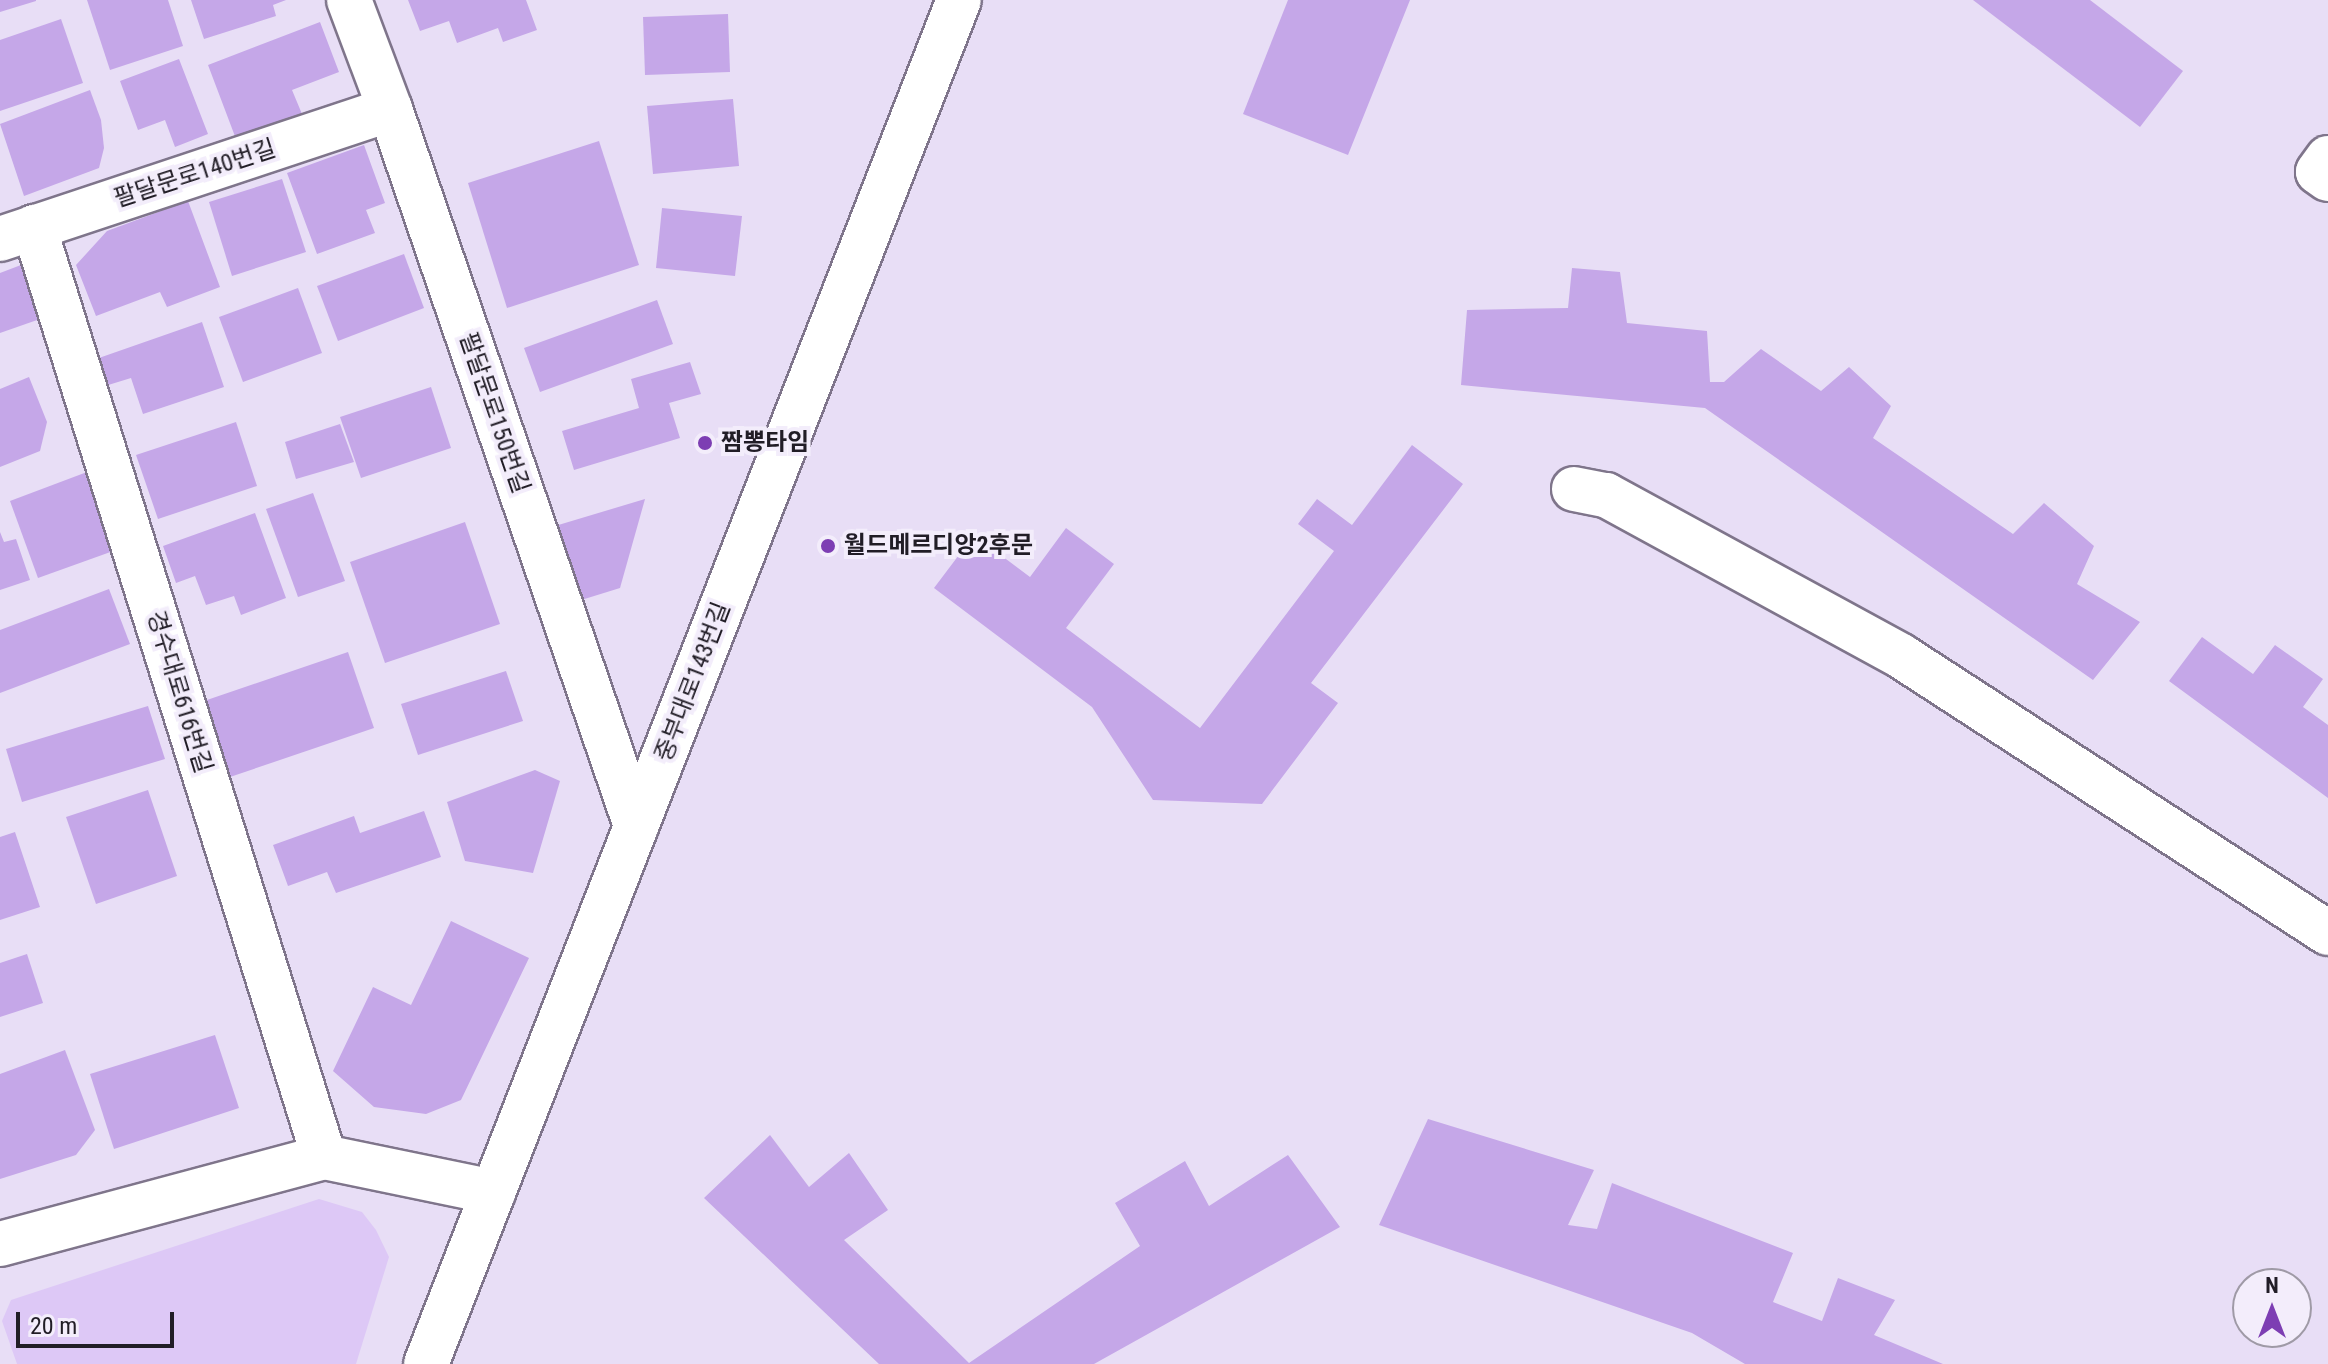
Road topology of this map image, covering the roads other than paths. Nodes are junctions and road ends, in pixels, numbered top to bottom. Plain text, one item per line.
1 (349, 0) edge
2 (959, 0) edge
3 (390, 109) junction
4 (2328, 158) edge
5 (2328, 179) edge
6 (17, 233) edge
7 (1574, 489) dead end
8 (636, 826) junction
9 (2328, 933) edge
10 (324, 1157) junction
11 (493, 1192) junction
12 (0, 1244) edge
13 (426, 1364) edge

1 - 3 street, 팔달문로150번길
2 - 8 street, 중부대로143번길
3 - 6 street, 팔달문로140번길
3 - 8 street, 팔달문로150번길
4 - 5 street
6 - 10 street, 경수대로616번길
7 - 9 street
8 - 11 street, 중부대로143번길
10 - 11 street
10 - 12 street
11 - 13 street, 중부대로143번길

